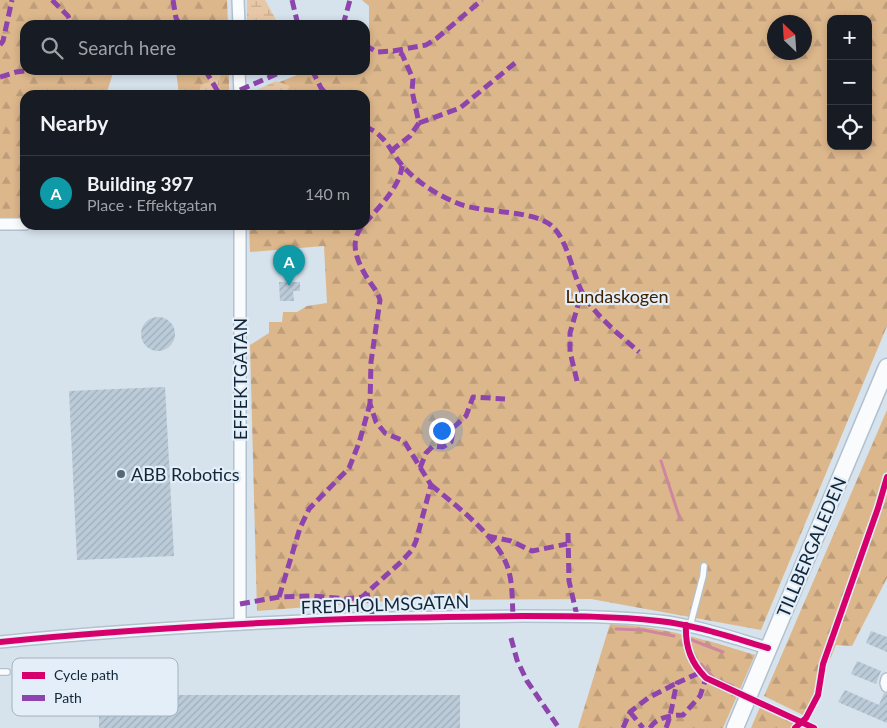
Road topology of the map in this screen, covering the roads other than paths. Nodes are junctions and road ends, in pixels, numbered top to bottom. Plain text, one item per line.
1 (238, 0) edge
2 (239, 20) edge
3 (239, 75) edge
4 (240, 90) edge
5 (0, 224) edge
6 (20, 224) edge
7 (240, 230) edge
8 (887, 367) edge
9 (704, 566) dead end
10 (240, 624) junction
11 (690, 626) junction
12 (0, 642) edge
13 (768, 648) junction
14 (887, 679) edge
15 (887, 686) edge
16 (735, 728) edge

1 - 2 street
3 - 4 street
5 - 6 street
7 - 10 street, EFFEKTGATAN
8 - 13 main road, TILLBERGALEDEN
9 - 11 lane
10 - 11 street, FREDHOLMSGATAN
10 - 12 street, FREDHOLMSGATAN
11 - 13 street, FREDHOLMSGATAN
13 - 16 main road, TILLBERGALEDEN
14 - 15 street

